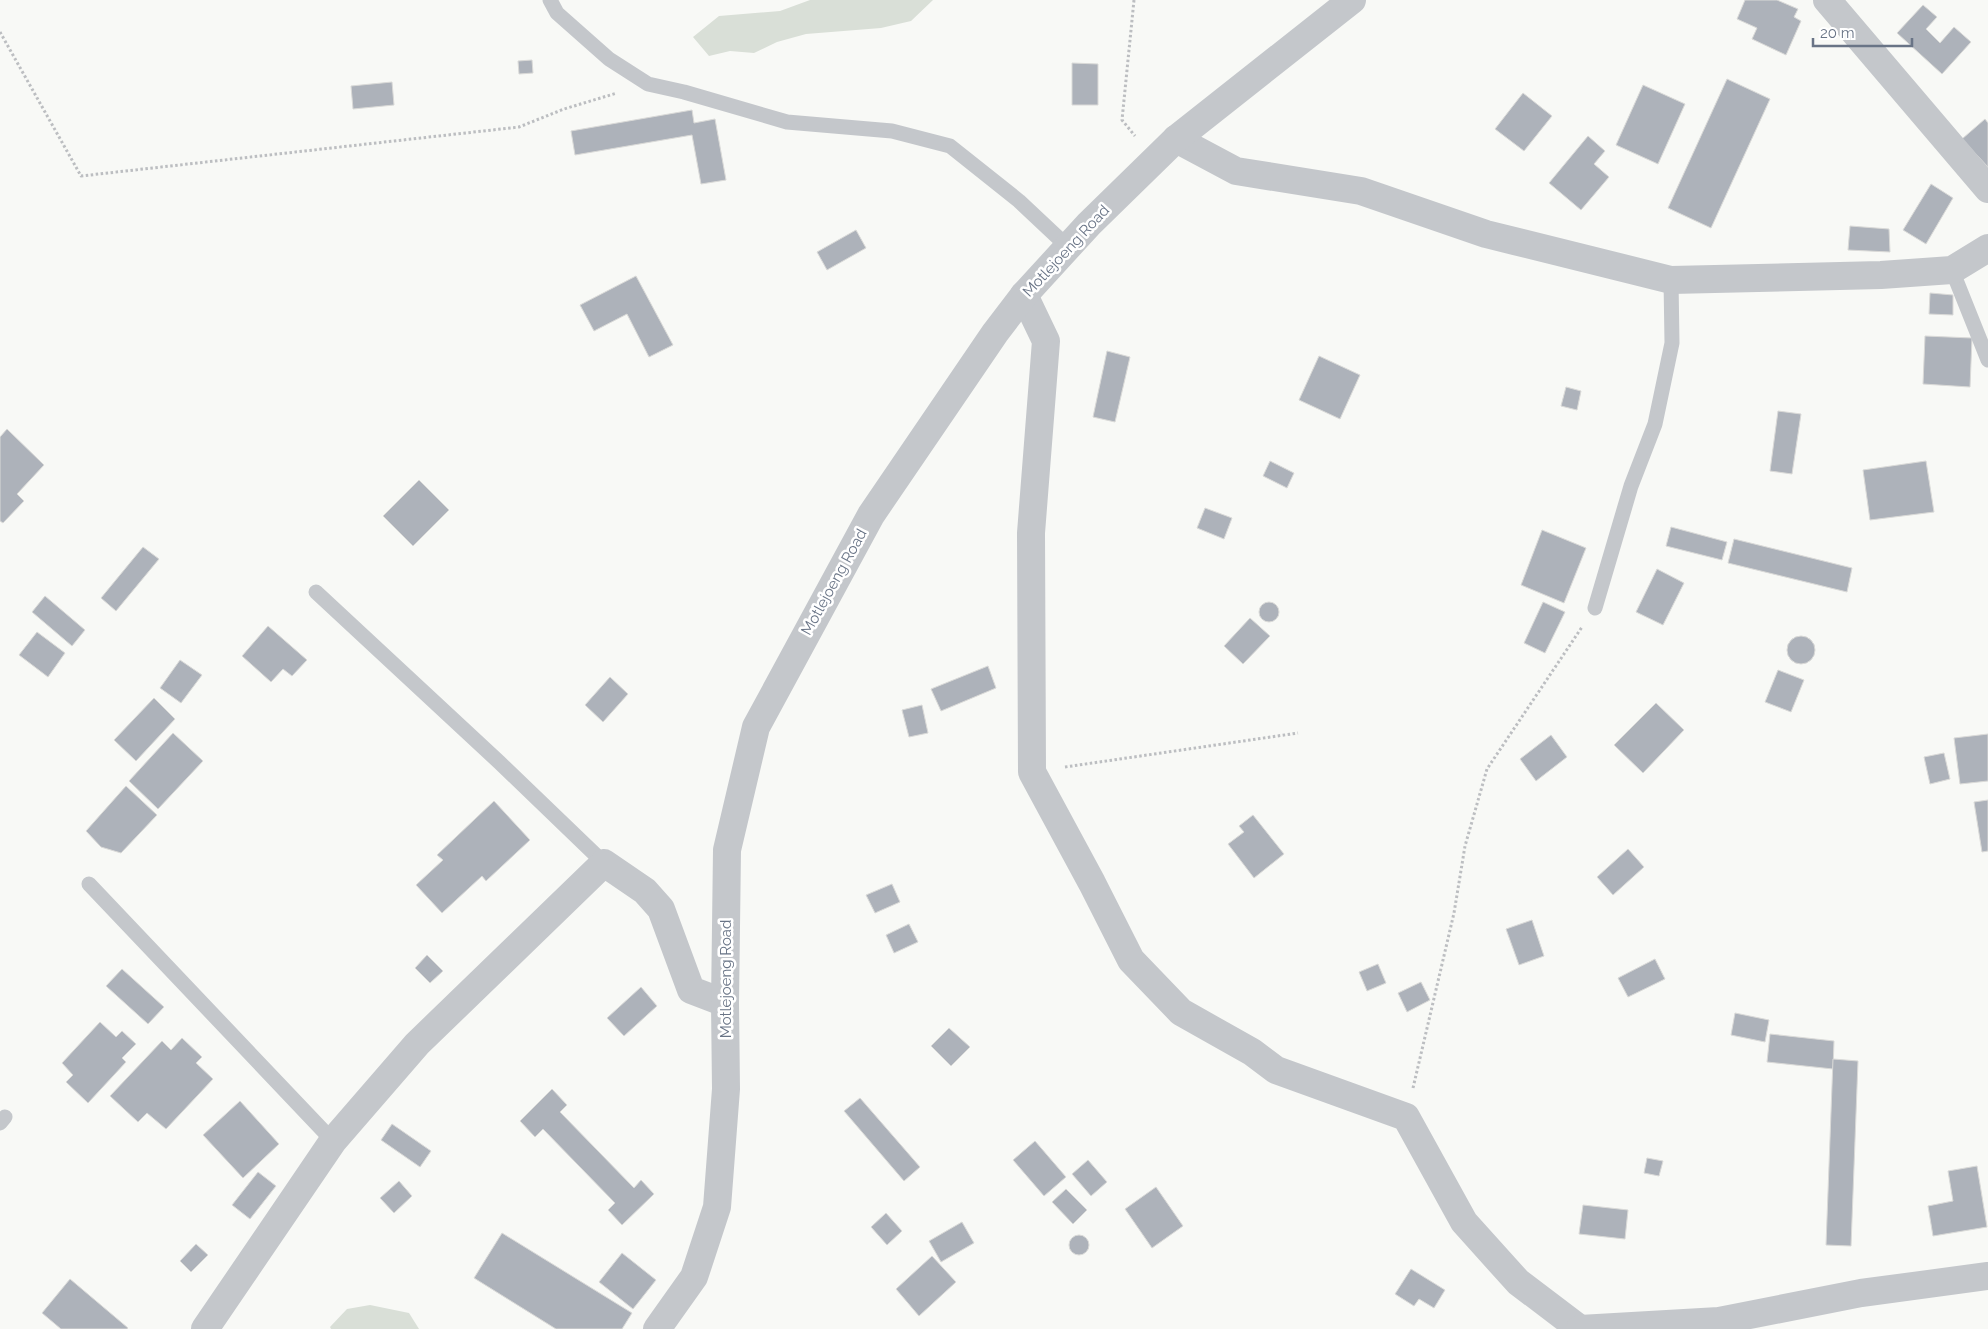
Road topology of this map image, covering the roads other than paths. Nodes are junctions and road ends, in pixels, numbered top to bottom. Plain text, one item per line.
1 (550, 0) edge
2 (1352, 0) edge
3 (1827, 0) edge
4 (1176, 139) junction
5 (1988, 189) edge
6 (1068, 247) junction
7 (1988, 248) edge
8 (1952, 270) junction
9 (1671, 280) junction
10 (1024, 295) junction
11 (1988, 360) edge
12 (316, 592) dead end
13 (1595, 608) road end
14 (604, 864) junction
15 (89, 884) dead end
16 (725, 1003) junction
17 (333, 1140) junction
18 (1988, 1276) edge
19 (205, 1329) edge
20 (657, 1329) edge
21 (1580, 1329) edge

1 - 6 lane
2 - 4 street, Motlejoeng Road
3 - 5 street
4 - 6 street, Motlejoeng Road
4 - 9 street
6 - 10 street, Motlejoeng Road
7 - 8 street
8 - 9 street
8 - 11 lane
9 - 13 lane
10 - 16 street, Motlejoeng Road
10 - 21 street
12 - 14 lane
14 - 16 street
14 - 17 street
15 - 17 lane
16 - 20 street, Motlejoeng Road
17 - 19 street
18 - 21 street

